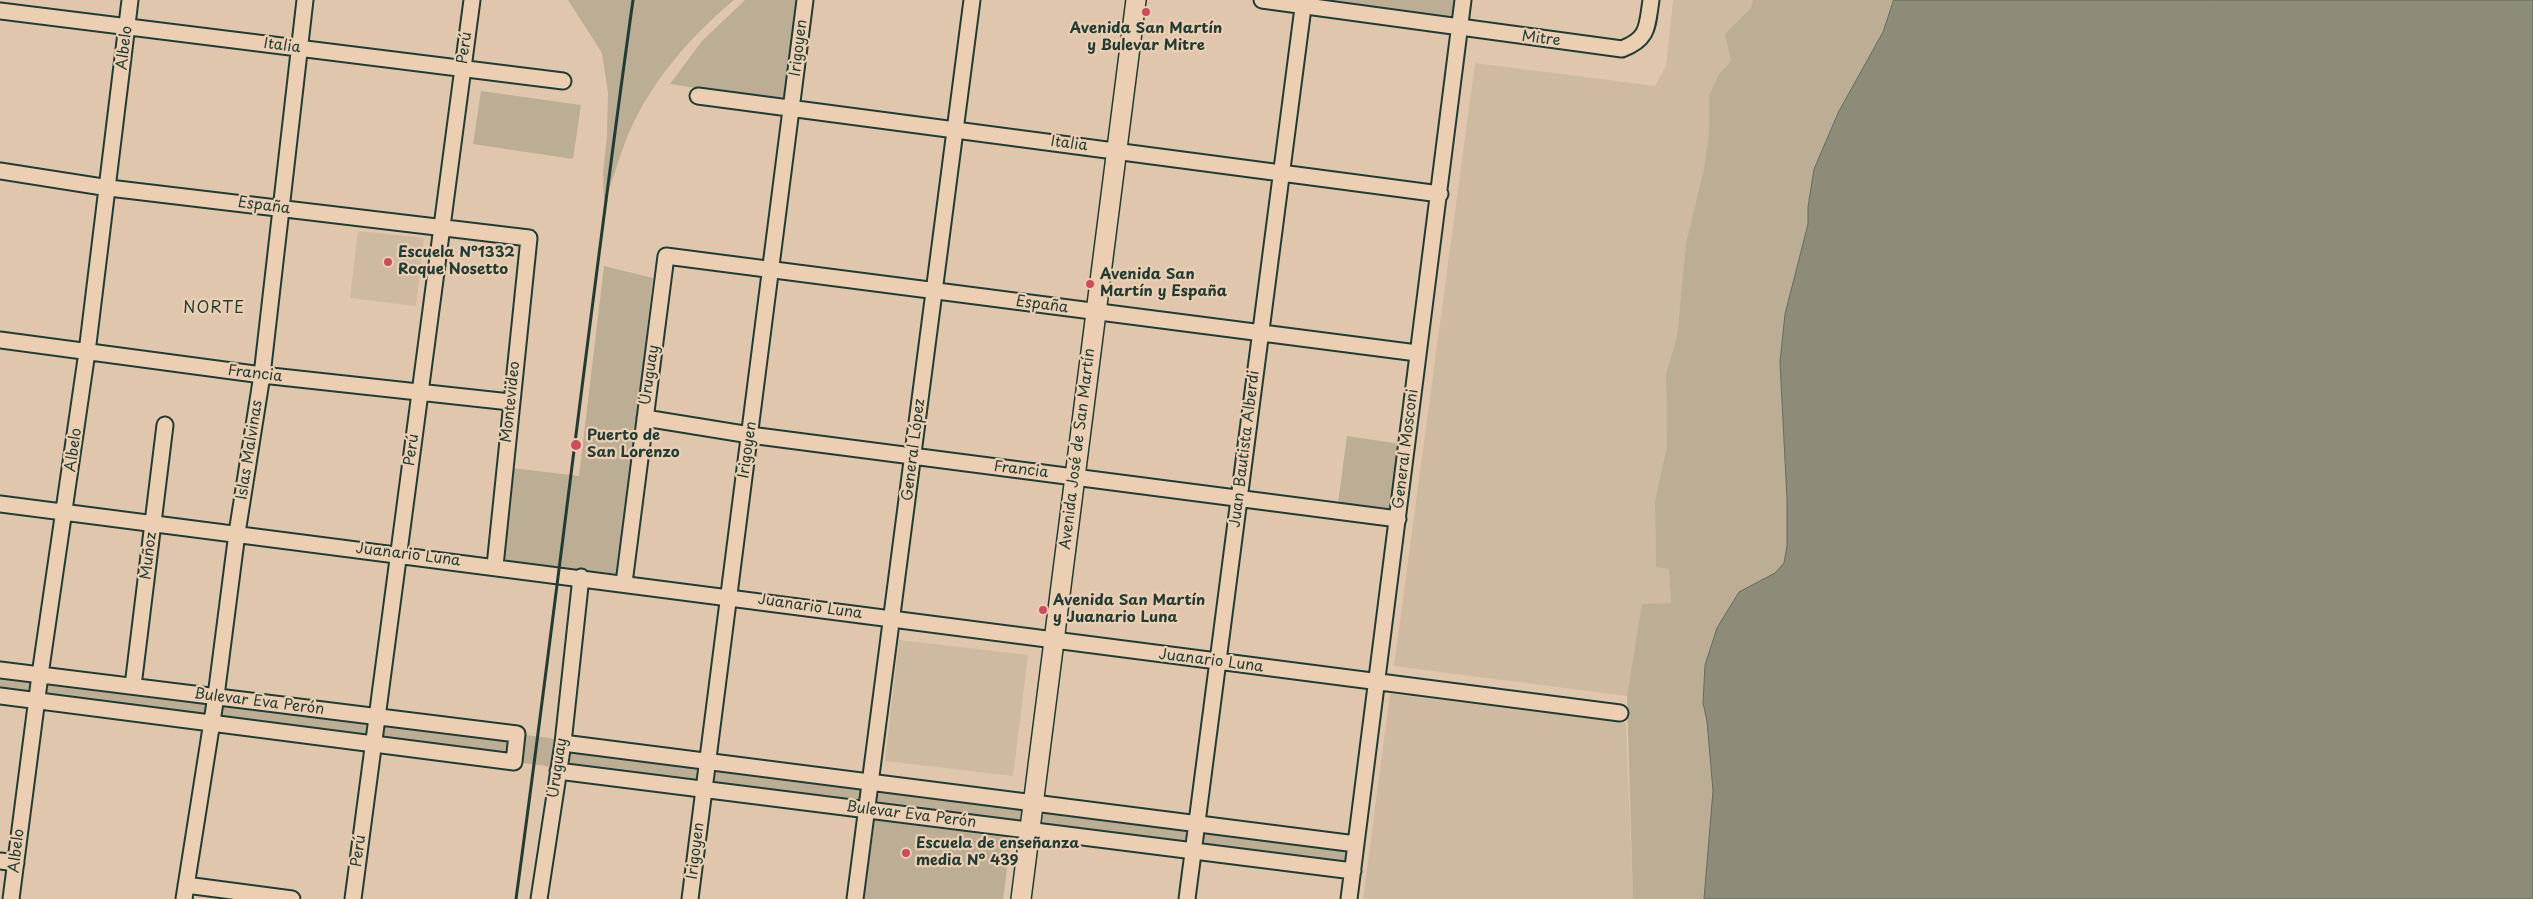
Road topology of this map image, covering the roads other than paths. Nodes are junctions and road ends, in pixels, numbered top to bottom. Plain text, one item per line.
1 (130, 0) edge
2 (305, 0) edge
3 (472, 0) edge
4 (805, 0) edge
5 (972, 0) edge
6 (1136, 0) edge
7 (1262, 0) edge
8 (1463, 0) edge
9 (1652, 0) edge
10 (1303, 2) edge
11 (0, 11) edge
12 (127, 26) junction
13 (1459, 28) junction
14 (299, 48) junction
15 (463, 68) junction
16 (563, 82) dead end
17 (698, 96) dead end
18 (792, 108) junction
19 (955, 130) junction
20 (1116, 151) junction
21 (0, 171) edge
22 (1280, 173) junction
23 (109, 188) junction
24 (1440, 194) junction
25 (279, 208) junction
26 (442, 227) junction
27 (529, 238) joint
28 (666, 256) joint
29 (772, 270) junction
30 (935, 291) junction
31 (1095, 312) junction
32 (1260, 333) junction
33 (0, 340) edge
34 (87, 352) junction
35 (1417, 353) junction
36 (262, 375) junction
37 (420, 393) junction
38 (510, 402) junction
39 (645, 418) junction
40 (165, 425) dead end
41 (750, 434) junction
42 (913, 456) junction
43 (1074, 476) junction
44 (1239, 498) junction
45 (0, 504) edge
46 (66, 513) junction
47 (1398, 519) junction
48 (152, 522) junction
49 (237, 533) junction
50 (398, 554) junction
51 (495, 566) junction
52 (581, 577) junction
53 (624, 582) junction
54 (729, 596) junction
55 (892, 618) junction
56 (1054, 640) junction
57 (1218, 661) junction
58 (0, 670) edge
59 (40, 675) junction
60 (1377, 682) junction
61 (133, 686) junction
62 (0, 696) edge
63 (216, 696) junction
64 (37, 700) junction
65 (1620, 713) dead end
66 (377, 717) junction
67 (212, 723) junction
68 (562, 743) junction
69 (373, 744) junction
70 (706, 761) junction
71 (558, 771) junction
72 (872, 782) junction
73 (703, 789) junction
74 (1033, 802) junction
75 (867, 810) junction
76 (1198, 824) junction
77 (1030, 830) junction
78 (1356, 844) junction
79 (1193, 851) junction
80 (0, 861) edge
81 (16, 863) junction
82 (1353, 871) junction
83 (185, 892) edge
84 (11, 899) edge
85 (292, 899) edge
86 (353, 899) edge
87 (539, 899) edge
88 (690, 899) edge
89 (855, 899) edge
90 (1021, 899) edge
91 (1187, 899) edge
92 (1349, 899) edge

1 - 12 street, Albelo
2 - 14 street, Islas Malvinas
3 - 15 street, Perú
4 - 18 street, Irigoyen
5 - 19 street, General López
6 - 20 main road, Avenida José de San Martín
7 - 10 street, Mitre
8 - 13 street, General Mosconi
9 - 13 street, Mitre
10 - 13 street, Mitre
10 - 22 street, Juan Bautista Alberdi
11 - 12 street, Italia
12 - 14 street, Italia
12 - 23 street, Albelo
13 - 24 street, General Mosconi
14 - 15 street, Italia
14 - 25 street, Islas Malvinas
15 - 16 street, Italia
15 - 26 street, Perú
17 - 18 street, Italia
18 - 19 street, Italia
18 - 29 street, Irigoyen
19 - 20 street, Italia
19 - 30 street, General López
20 - 22 street, Italia
20 - 31 main road, Avenida José de San Martín
21 - 23 street, España
22 - 24 street, Italia
22 - 32 street, Juan Bautista Alberdi
23 - 25 street, España
23 - 34 street, Albelo
24 - 35 street, General Mosconi
25 - 26 street, España
25 - 36 street, Islas Malvinas
26 - 27 street, España
26 - 37 street, Perú
27 - 38 street, Montevideo
28 - 29 street, España
28 - 39 street, Uruguay
29 - 30 street, España
29 - 41 street, Irigoyen
30 - 31 street, España
30 - 42 street, General López
31 - 32 street, España
31 - 43 main road, Avenida José de San Martín
32 - 35 street, España
32 - 44 street, Juan Bautista Alberdi
33 - 34 street, Francia
34 - 36 street, Francia
34 - 46 street, Albelo
35 - 47 street, General Mosconi
36 - 37 street, Francia
36 - 49 street, Islas Malvinas
37 - 38 street, Francia
37 - 50 street, Perú
38 - 51 street, Montevideo
39 - 41 street, Francia
39 - 53 street, Uruguay
40 - 48 street, Muñoz
41 - 42 street, Francia
41 - 54 street, Irigoyen
42 - 43 street, Francia
42 - 55 street, General López
43 - 44 street, Francia
43 - 56 main road, Avenida José de San Martín
44 - 47 street, Francia
44 - 57 street, Juan Bautista Alberdi
45 - 46 street, Juanario Luna
46 - 48 street, Juanario Luna
46 - 59 street, Albelo
47 - 60 street, General Mosconi
48 - 49 street, Juanario Luna
48 - 61 street, Muñoz
49 - 50 street, Juanario Luna
49 - 63 street, Islas Malvinas
50 - 51 street, Juanario Luna
50 - 66 street, Perú
51 - 52 street, Juanario Luna
52 - 53 street, Juanario Luna
52 - 68 street, Uruguay
53 - 54 street, Juanario Luna
54 - 55 street, Juanario Luna
54 - 70 street, Irigoyen
55 - 56 street, Juanario Luna
55 - 72 street, General López
56 - 57 street, Juanario Luna
56 - 74 main road, Avenida José de San Martín
57 - 60 street, Juanario Luna
57 - 76 street, Juan Bautista Alberdi
58 - 59 street, Bulevar Eva Perón
59 - 61 street, Bulevar Eva Perón
59 - 64 street, Albelo
60 - 65 street, Juanario Luna
60 - 78 street, General Mosconi
61 - 63 street, Bulevar Eva Perón
62 - 64 street, Bulevar Eva Perón
63 - 66 street, Bulevar Eva Perón
63 - 67 street, Islas Malvinas
64 - 67 street, Bulevar Eva Perón
64 - 81 street, Albelo
66 - 69 street, Perú
66 - 69 street, Bulevar Eva Perón
67 - 69 street, Bulevar Eva Perón
67 - 83 street, Islas Malvinas
68 - 70 street, Bulevar Eva Perón
68 - 71 street, Uruguay
69 - 86 street, Perú
70 - 72 street, Bulevar Eva Perón
70 - 73 street, Irigoyen
71 - 73 street, Bulevar Eva Perón
71 - 87 street, Uruguay
72 - 74 street, Bulevar Eva Perón
72 - 75 street, General López
73 - 75 street, Bulevar Eva Perón
73 - 88 street, Irigoyen
74 - 76 street, Bulevar Eva Perón
74 - 77 main road, Avenida José de San Martín
75 - 77 street, Bulevar Eva Perón
75 - 89 street, General López
76 - 78 street, Bulevar Eva Perón
76 - 79 street, Juan Bautista Alberdi
77 - 79 street, Bulevar Eva Perón
77 - 90 main road, Avenida José de San Martín
78 - 82 street, General Mosconi
79 - 82 street, Bulevar Eva Perón
79 - 91 street, Juan Bautista Alberdi
80 - 81 street
81 - 84 street, Albelo
82 - 92 street, General Mosconi
83 - 85 street

